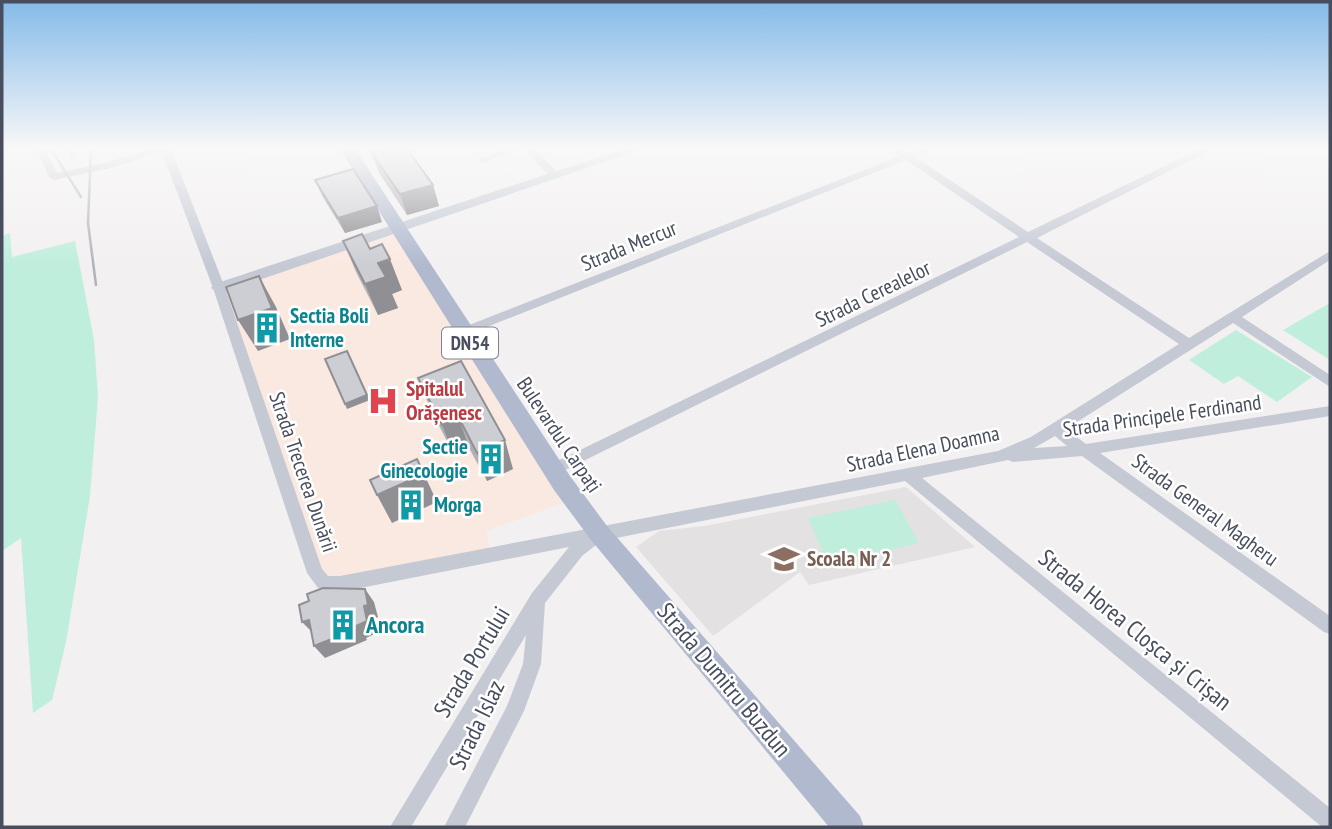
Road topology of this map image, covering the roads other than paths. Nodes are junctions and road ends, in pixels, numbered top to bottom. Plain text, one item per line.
1 (179, 188) edge
2 (371, 188) edge
3 (520, 188) edge
4 (829, 188) edge
5 (953, 188) edge
6 (1131, 188) edge
7 (397, 229) junction
8 (1030, 239) junction
9 (1330, 255) edge
10 (219, 289) junction
11 (1232, 316) junction
12 (463, 332) junction
13 (1188, 344) junction
14 (1330, 382) edge
15 (1330, 411) edge
16 (1055, 429) junction
17 (1084, 450) junction
18 (1000, 457) junction
19 (552, 470) junction
20 (909, 476) junction
21 (599, 533) junction
22 (538, 599) junction
23 (1330, 626) edge
24 (1330, 821) edge
25 (400, 827) edge
26 (454, 827) edge
27 (849, 827) edge

1 - 10 street, Strada Trecerea Dunării
2 - 7 main road, Bulevardul Carpați / DN54
3 - 7 street
4 - 12 street, Strada Mercur
5 - 8 street
6 - 8 street, Strada Cerealelor
7 - 10 street
7 - 12 main road, Bulevardul Carpați / DN54
8 - 13 street
8 - 19 street, Strada Cerealelor
9 - 11 street, Strada Elena Doamna
10 - 21 street, Strada Trecerea Dunării
11 - 13 street, Strada Elena Doamna
11 - 14 street
12 - 19 main road, Bulevardul Carpați / DN54
13 - 16 street, Strada Elena Doamna
15 - 17 street, Strada Principele Ferdinand
16 - 17 street, Strada General Magheru
16 - 18 street, Strada Elena Doamna
17 - 18 street, Strada Principele Ferdinand
17 - 23 street, Strada General Magheru
18 - 20 street, Strada Elena Doamna
19 - 21 main road, Bulevardul Carpați / DN54
20 - 21 street, Strada Elena Doamna
20 - 24 street, Strada Horea Cloșca și Crișan
21 - 22 street, Strada Portului
21 - 27 main road, Strada Dumitru Buzdun / DN54
22 - 25 street, Strada Portului
22 - 26 street, Strada Islaz

